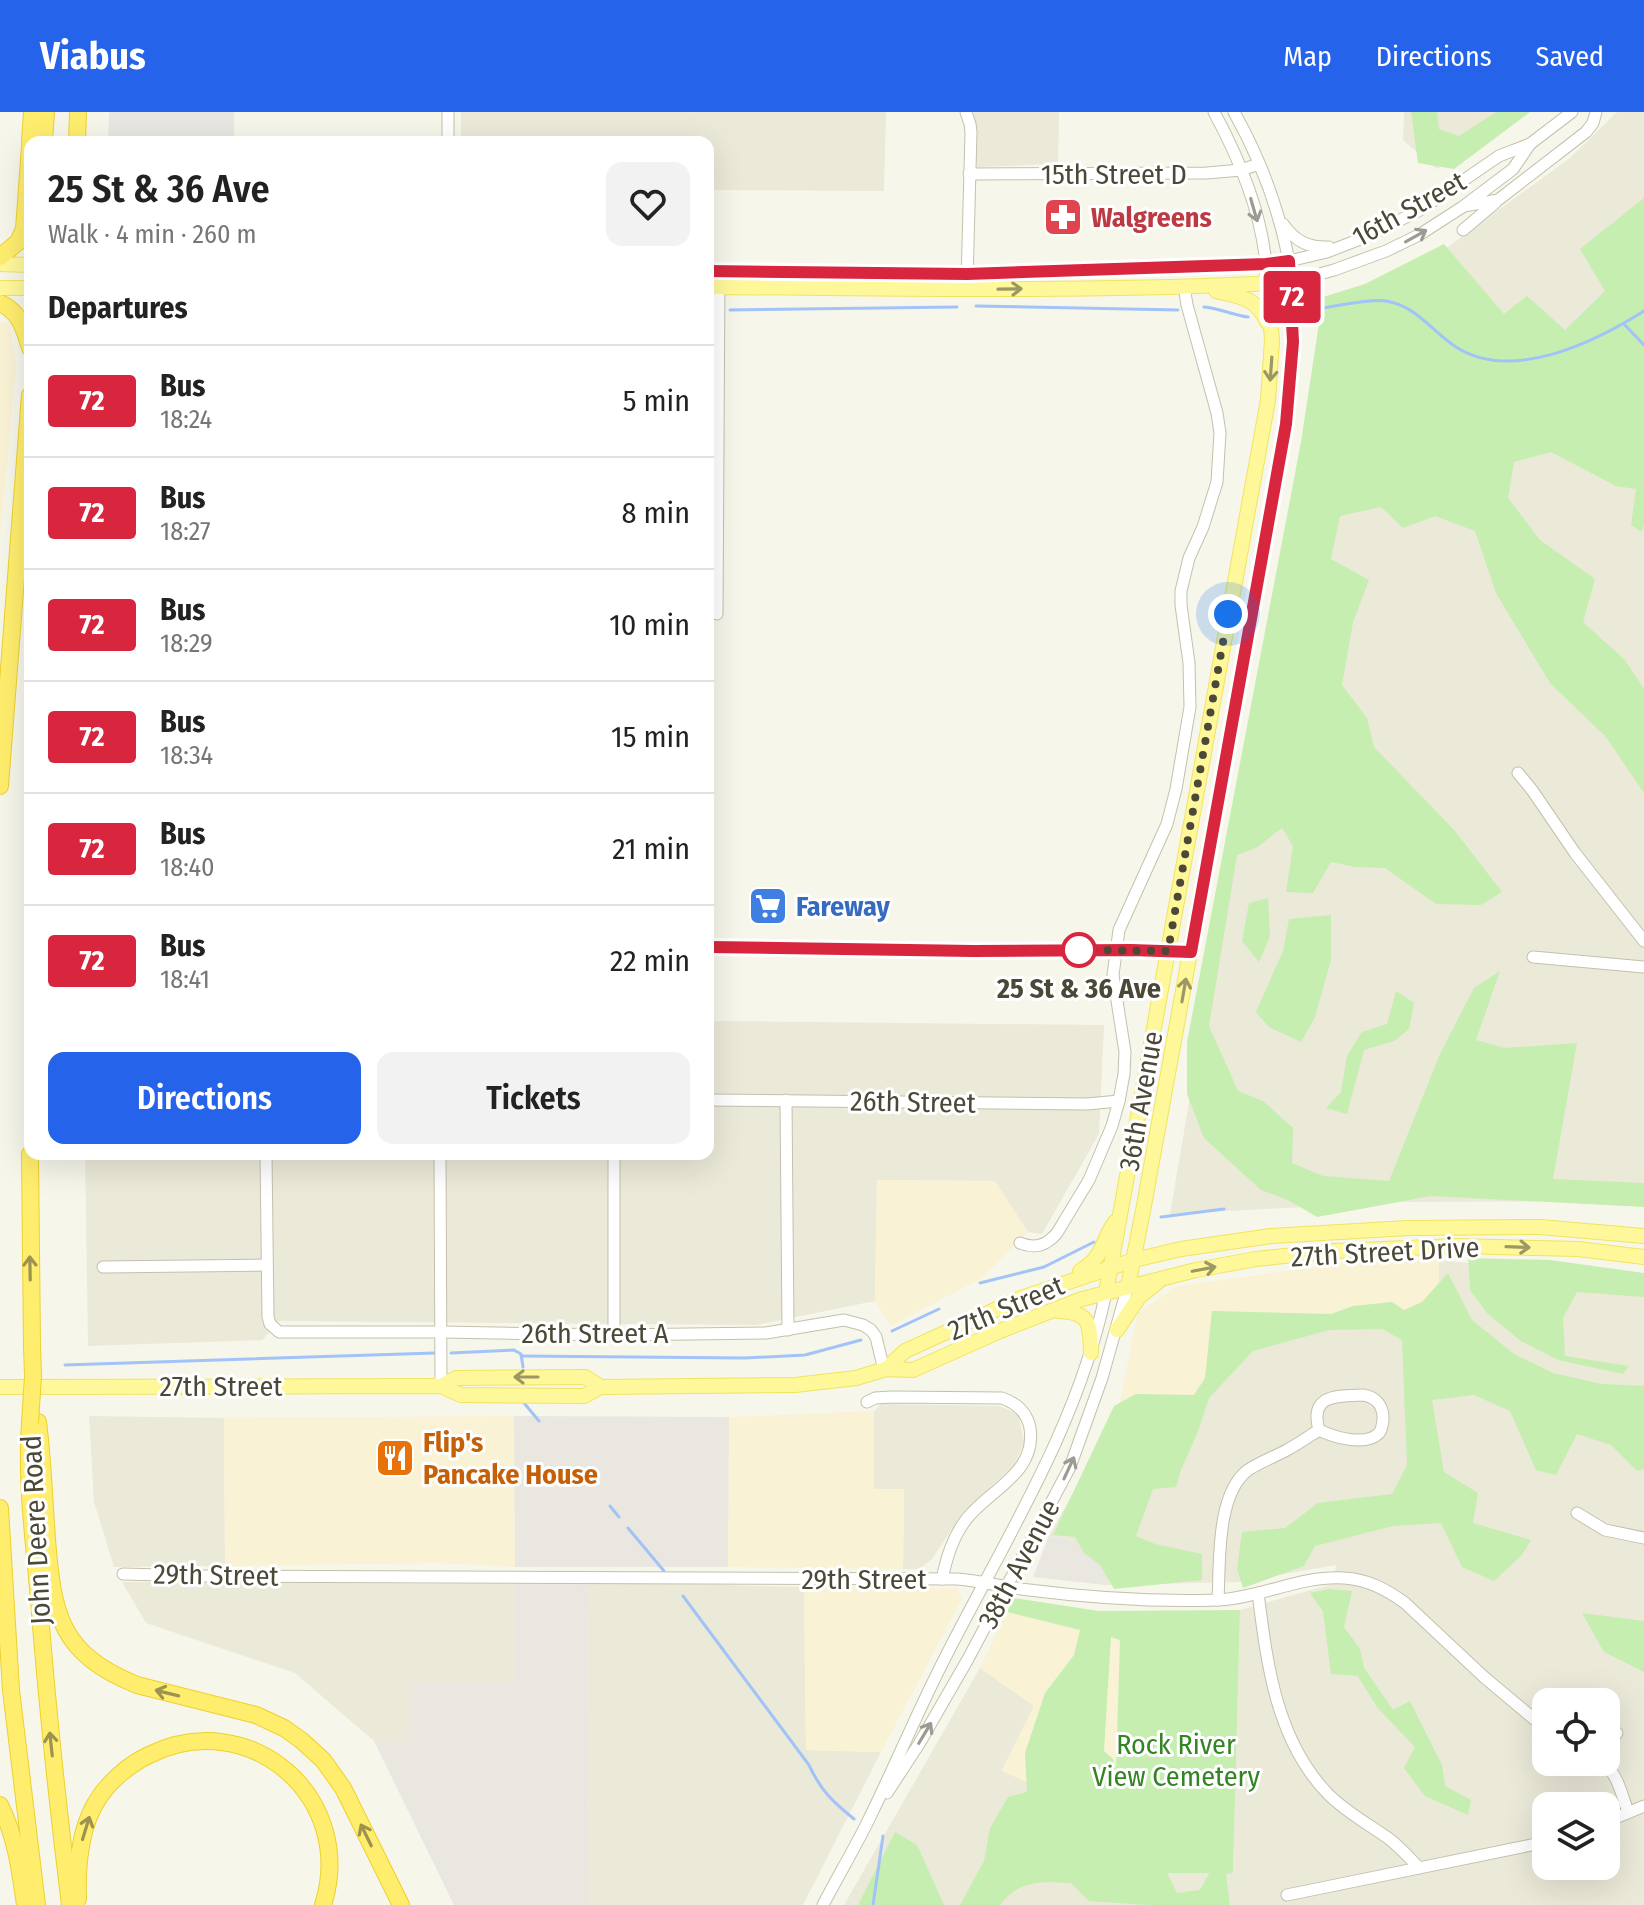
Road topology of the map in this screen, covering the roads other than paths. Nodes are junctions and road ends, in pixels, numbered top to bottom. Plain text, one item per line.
1 (32, 112) edge
2 (46, 112) edge
3 (78, 112) edge
4 (448, 112) edge
5 (966, 112) edge
6 (1214, 112) edge
7 (1234, 112) edge
8 (1572, 112) edge
9 (1596, 112) edge
10 (30, 136) edge
11 (44, 136) edge
12 (77, 136) edge
13 (448, 136) edge
14 (1530, 144) junction
15 (1259, 164) junction
16 (1241, 170) junction
17 (969, 174) junction
18 (1498, 200) junction
19 (1464, 206) junction
20 (1279, 218) junction
21 (24, 229) edge
22 (1463, 230) dead end
23 (1368, 236) junction
24 (0, 257) edge
25 (1289, 261) junction
26 (0, 264) edge
27 (1266, 264) junction
28 (24, 265) edge
29 (714, 271) edge
30 (967, 274) junction
31 (1291, 282) junction
32 (1267, 283) junction
33 (1188, 286) junction
34 (714, 287) edge
35 (0, 288) edge
36 (24, 288) edge
37 (967, 290) junction
38 (0, 303) edge
39 (24, 332) edge
40 (1272, 340) junction
41 (24, 473) edge
42 (717, 614) dead end
43 (1518, 773) dead end
44 (0, 786) edge
45 (1644, 941) edge
46 (714, 947) edge
47 (1116, 950) junction
48 (1168, 951) junction
49 (1191, 952) junction
50 (1533, 957) dead end
51 (1644, 967) edge
52 (714, 1100) edge
53 (786, 1100) junction
54 (1119, 1101) junction
55 (30, 1160) edge
56 (266, 1160) edge
57 (440, 1160) edge
58 (614, 1160) edge
59 (1143, 1211) junction
60 (1120, 1215) junction
61 (1644, 1236) edge
62 (1020, 1243) dead end
63 (1181, 1249) junction
64 (1644, 1257) edge
65 (1134, 1260) junction
66 (267, 1265) junction
67 (103, 1267) dead end
68 (1111, 1267) junction
69 (1164, 1278) junction
70 (1060, 1284) junction
71 (1128, 1286) junction
72 (1106, 1292) junction
73 (1049, 1311) junction
74 (788, 1330) junction
75 (1117, 1330) junction
76 (442, 1332) junction
77 (614, 1335) junction
78 (1091, 1353) junction
79 (885, 1370) junction
80 (441, 1386) junction
81 (0, 1387) edge
82 (867, 1402) dead end
83 (34, 1422) junction
84 (1319, 1430) junction
85 (0, 1508) edge
86 (1577, 1513) dead end
87 (1644, 1538) edge
88 (123, 1574) dead end
89 (942, 1579) junction
90 (986, 1581) junction
91 (1007, 1587) junction
92 (1258, 1593) junction
93 (1218, 1600) junction
94 (1532, 1717) edge
95 (1614, 1776) edge
96 (0, 1805) edge
97 (1644, 1806) edge
98 (1628, 1812) junction
99 (1620, 1816) edge
100 (868, 1822) junction
101 (1532, 1845) edge
102 (1419, 1868) junction
103 (1287, 1895) dead end
104 (25, 1905) edge
105 (37, 1905) edge
106 (70, 1905) edge
107 (78, 1905) edge
108 (323, 1905) edge
109 (401, 1905) edge
110 (823, 1905) edge

1 - 10 highway
2 - 11 highway
3 - 12 highway
4 - 13 street
5 - 17 street
6 - 16 street, 36th Avenue
7 - 15 street, 36th Avenue
8 - 14 street, 16th Street
9 - 18 street, 16th Street
14 - 19 street, 16th Street
14 - 23 street, 16th Street
15 - 16 street, 15th Street D
15 - 20 street, 36th Avenue
16 - 17 street, 15th Street D
16 -> 27 street, 36th Avenue
17 - 30 street
18 - 19 street, 16th Street
18 - 22 street, 16th Street
31 -> 19 street, 16th Street
20 - 23 street
20 - 25 street, 36th Avenue
21 - 24 highway
23 - 25 street, 16th Street
25 - 27 main road, 16th Street
25 - 31 main road, 36th Avenue
26 - 28 main road
27 - 30 main road, 16th Street
27 - 32 main road, 36th Avenue
29 - 30 main road, 16th Street
29 - 34 street
30 - 37 street
31 - 32 main road, 16th Street
31 - 49 main road, 36th Avenue
32 - 33 main road, 16th Street
32 - 40 main road, 36th Avenue
37 -> 33 main road, 16th Street
33 - 40 main road
33 - 47 street, 36th Avenue
34 - 37 main road, 16th Street
34 - 42 street
35 - 36 main road
38 - 39 highway
40 -> 48 main road, 36th Avenue
41 - 44 highway
43 - 45 street
46 - 47 street
47 - 48 street
47 - 54 street, 36th Avenue
48 - 49 street
48 - 60 main road, 36th Avenue
59 -> 49 main road, 36th Avenue
50 - 51 street
52 - 53 street, 26th Street
53 - 54 street, 26th Street
53 - 74 street
54 - 62 street, 36th Avenue
83 -> 55 highway, John Deere Road, bridge
56 - 66 street
57 - 76 street
58 - 77 street
59 - 63 main road
59 - 65 main road, 36th Avenue
60 - 68 main road, 36th Avenue
60 - 70 main road
61 - 63 main road, 27th Street Drive
63 - 65 main road, 27th Street Drive
69 -> 64 main road, 27th Street Drive
65 - 68 main road, 27th Street
65 - 71 main road, 36th Avenue
66 - 67 street
66 - 76 street, 26th Street A
68 - 70 main road, 27th Street
68 - 72 main road, 36th Avenue
69 - 71 main road, 27th Street Drive
69 - 75 main road
70 - 79 main road, 27th Street
71 - 72 main road, 27th Street
71 - 75 street, 38th Avenue
72 - 73 main road, 27th Street
72 - 78 street, 38th Avenue
73 - 78 main road
73 - 79 main road, 27th Street
74 - 77 street, 26th Street A
74 - 79 street, 26th Street A
91 -> 75 street, 38th Avenue
76 - 77 street, 26th Street A
76 - 80 street
78 - 90 street, 38th Avenue
79 - 80 main road, 27th Street
80 - 81 main road, 27th Street
82 - 89 street
106 -> 83 highway, John Deere Road
109 -> 83 highway
84 - 84 street
84 - 93 street
85 - 105 highway, John Deere Road
86 - 87 street
88 - 89 street, 29th Street
89 - 90 street, 29th Street
90 - 91 street, 29th Street
90 - 100 street, 38th Avenue
91 - 93 street, 29th Street
100 -> 91 street, 38th Avenue
92 - 93 street, 29th Street
92 - 94 street, 29th Street
92 - 102 street
95 - 98 street
96 - 104 highway
97 - 98 street
98 - 99 street
100 - 110 street, 38th Avenue
101 - 102 street
102 - 103 street
107 -> 108 highway

